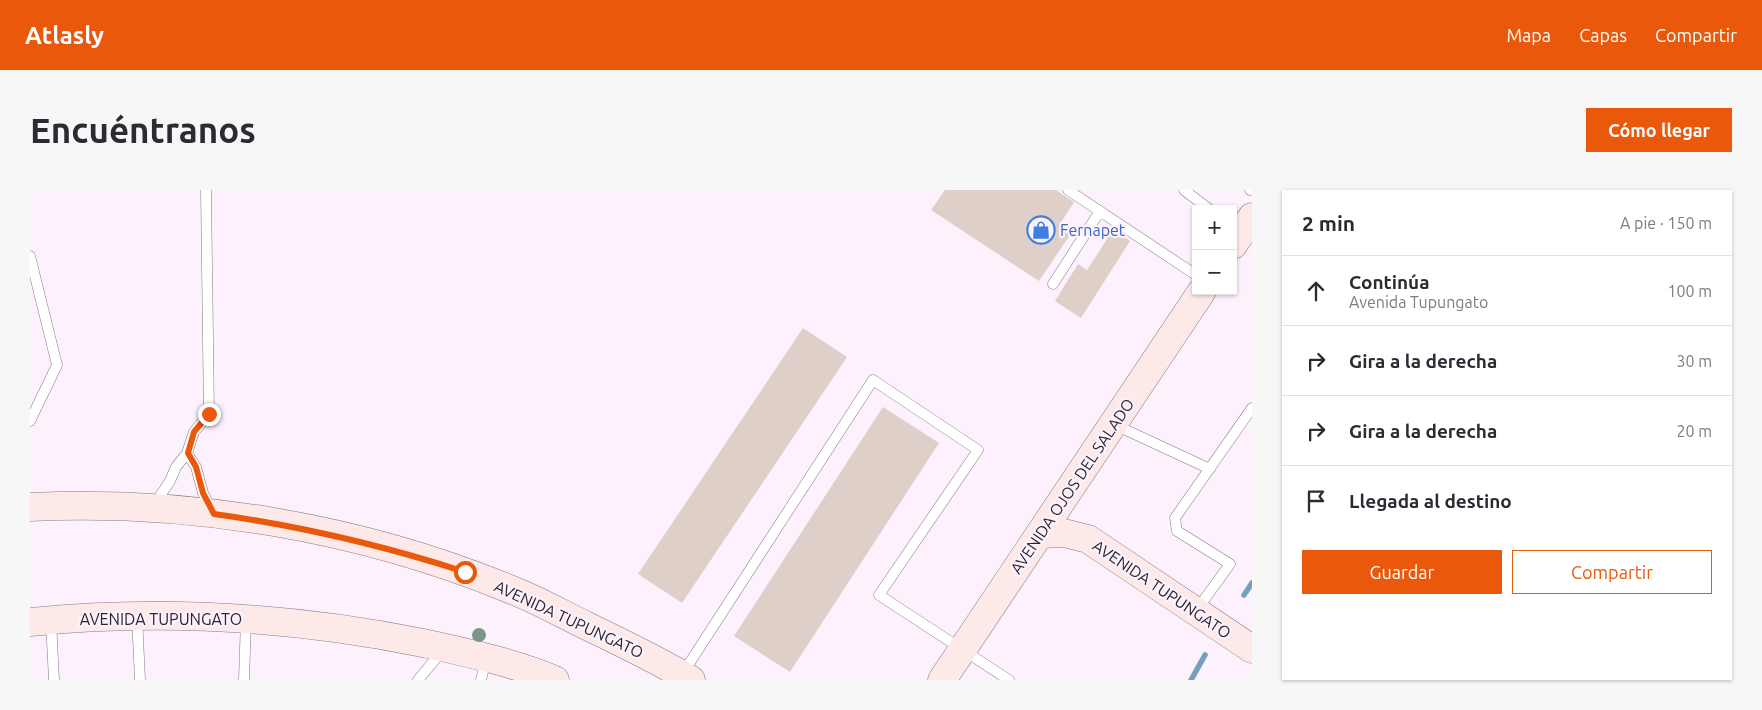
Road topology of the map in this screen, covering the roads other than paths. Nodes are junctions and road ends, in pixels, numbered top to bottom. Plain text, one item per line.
1 (206, 190) edge
2 (1068, 190) edge
3 (1184, 190) edge
4 (1204, 205) edge
5 (1100, 211) junction
6 (30, 256) edge
7 (1192, 272) edge
8 (1052, 284) dead end
9 (1199, 295) edge
10 (1252, 408) edge
11 (30, 421) edge
12 (1113, 424) junction
13 (188, 453) junction
14 (1210, 469) junction
15 (30, 507) edge
16 (151, 508) junction
17 (214, 514) junction
18 (1040, 534) junction
19 (1196, 611) junction
20 (137, 616) junction
21 (246, 618) junction
22 (41, 621) edge
23 (1250, 644) edge
24 (445, 648) junction
25 (962, 650) junction
26 (484, 669) edge
27 (687, 677) edge
28 (54, 680) edge
29 (140, 680) edge
30 (244, 680) edge
31 (418, 680) edge
32 (555, 680) edge
33 (942, 680) edge
34 (1009, 680) edge

1 - 13 lane
2 - 5 lane
3 - 4 lane
5 - 7 lane
5 - 8 lane
6 - 11 lane
9 - 12 street, AVENIDA OJOS DEL SALADO
10 - 14 lane
12 - 14 lane
12 - 18 street, AVENIDA OJOS DEL SALADO
13 - 16 lane
13 - 17 lane
14 - 19 lane
15 - 16 street, AVENIDA TUPUNGATO
16 - 17 street, AVENIDA TUPUNGATO
17 - 27 street, AVENIDA TUPUNGATO
18 - 19 street, AVENIDA TUPUNGATO
18 - 25 street, AVENIDA OJOS DEL SALADO
19 - 23 street, AVENIDA TUPUNGATO
20 - 21 street, AVENIDA TUPUNGATO
20 - 22 street, AVENIDA TUPUNGATO
20 - 29 lane
21 - 24 street, AVENIDA TUPUNGATO
21 - 30 lane
22 - 28 lane
24 - 26 street, AVENIDA TUPUNGATO
24 - 31 lane
25 - 27 lane
25 - 33 street, AVENIDA OJOS DEL SALADO
25 - 34 lane
26 - 32 street, AVENIDA TUPUNGATO

